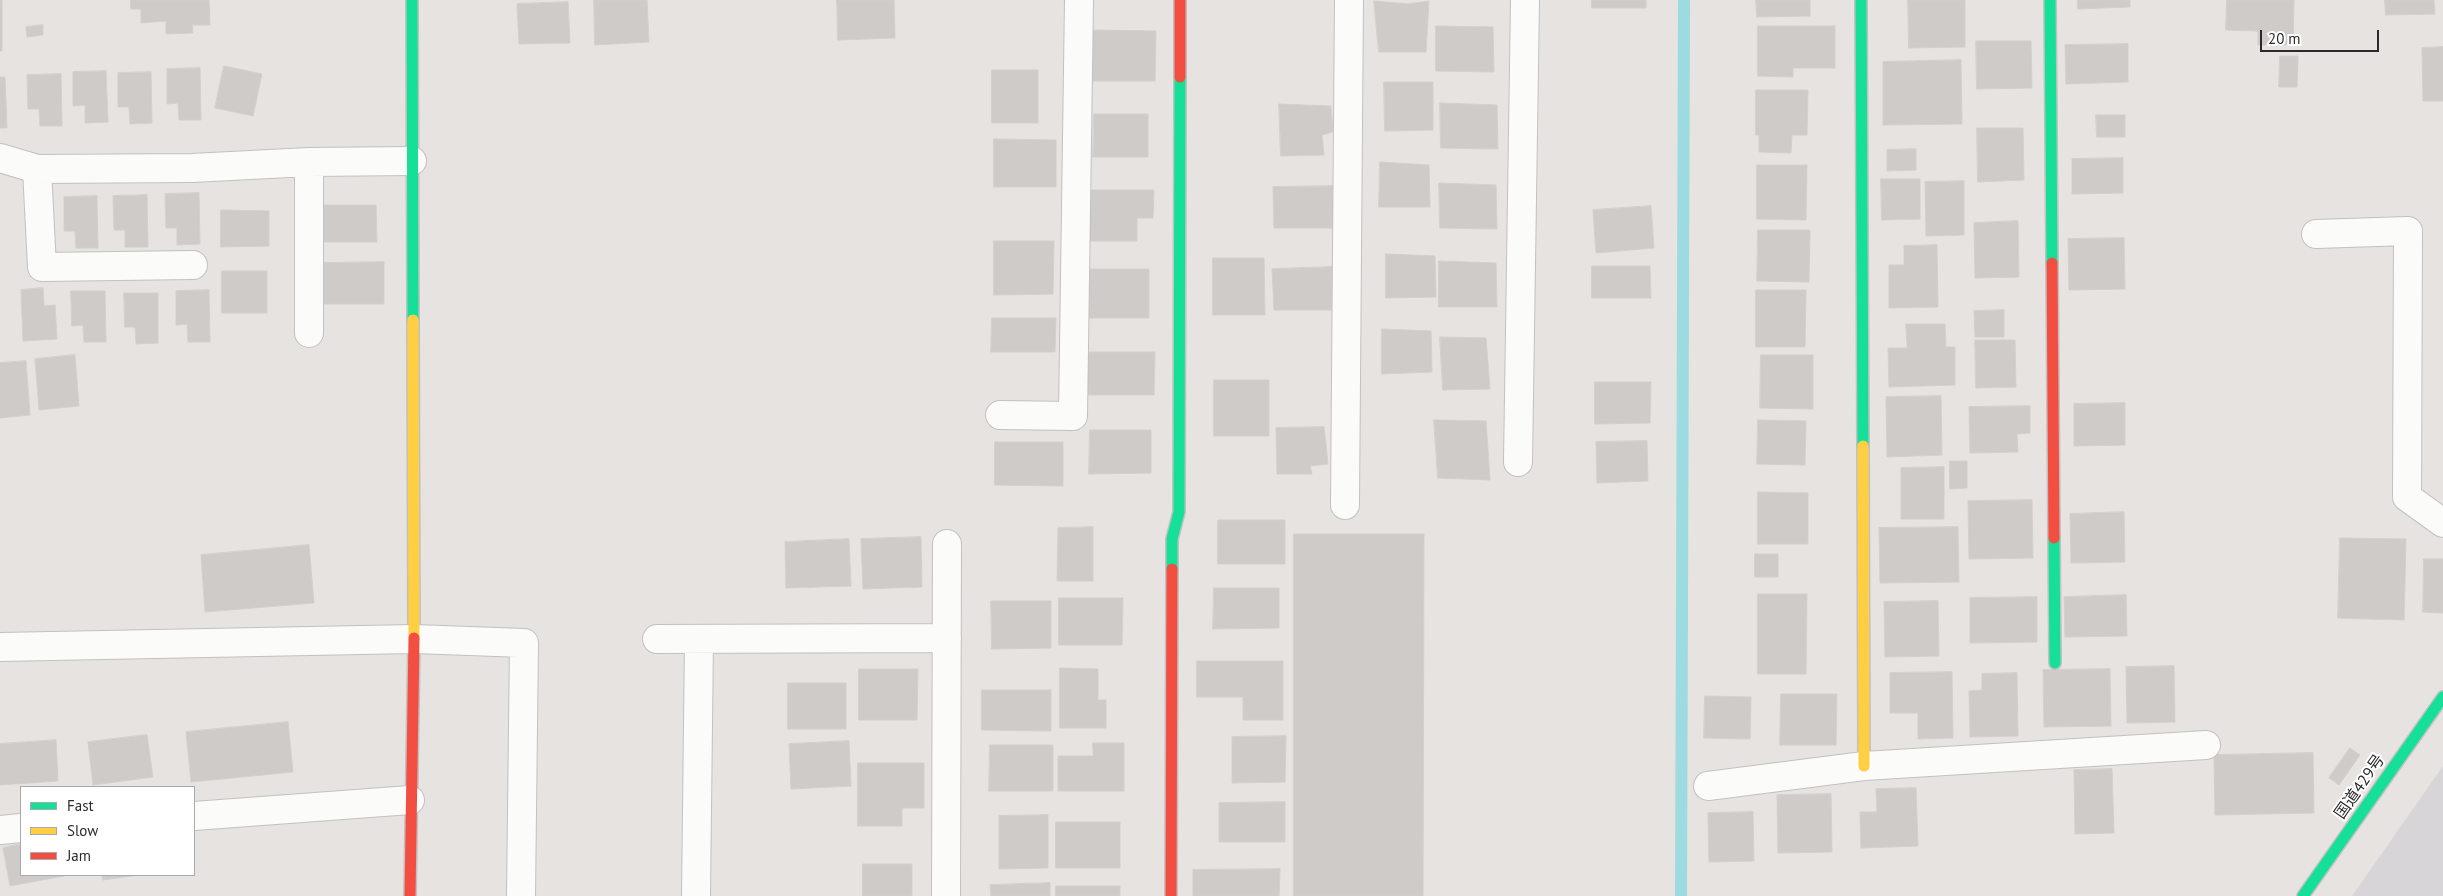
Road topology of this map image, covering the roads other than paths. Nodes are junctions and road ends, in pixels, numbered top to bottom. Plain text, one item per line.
1 (412, 0) edge
2 (1080, 0) edge
3 (1180, 0) edge
4 (1349, 0) edge
5 (1524, 0) edge
6 (1861, 0) edge
7 (2050, 0) edge
8 (0, 158) edge
9 (412, 161) junction
10 (309, 162) junction
11 (37, 169) junction
12 (2316, 234) dead end
13 (193, 264) dead end
14 (309, 333) dead end
15 (1000, 415) dead end
16 (1518, 462) dead end
17 (1345, 505) dead end
18 (2443, 523) edge
19 (947, 544) dead end
20 (946, 638) junction
21 (414, 639) junction
22 (657, 639) dead end
23 (699, 639) junction
24 (0, 647) edge
25 (2055, 663) dead end
26 (2443, 697) edge
27 (2206, 745) dead end
28 (1864, 766) junction
29 (1708, 786) dead end
30 (410, 800) junction
31 (195, 816) edge
32 (20, 828) edge
33 (0, 830) edge
34 (410, 896) edge
35 (521, 896) edge
36 (696, 896) edge
37 (946, 896) edge
38 (1171, 896) edge
39 (2303, 896) edge

1 - 9 main road
2 - 15 street
3 - 38 main road
4 - 17 street
5 - 16 street
6 - 28 main road
7 - 25 main road
8 - 11 street
9 - 10 street
9 - 21 main road
10 - 11 street
10 - 14 street
11 - 13 street
12 - 18 street
19 - 20 street
20 - 23 street
20 - 37 street
21 - 24 street
21 - 30 main road
21 - 35 street
22 - 23 street
23 - 36 street
26 - 39 main road, 国道429号
27 - 28 street
28 - 29 street
30 - 31 street
30 - 34 main road
32 - 33 street

